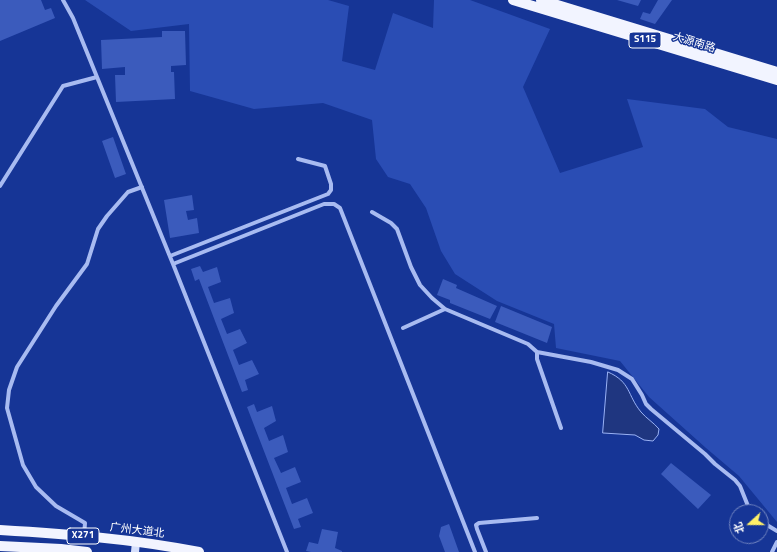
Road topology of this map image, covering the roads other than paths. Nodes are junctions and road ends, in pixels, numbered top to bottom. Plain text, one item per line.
1 (63, 0) edge
2 (513, 0) edge
3 (541, 0) edge
4 (777, 72) edge
5 (96, 77) junction
6 (777, 80) edge
7 (298, 159) dead end
8 (0, 186) edge
9 (142, 188) junction
10 (372, 212) dead end
11 (170, 256) junction
12 (174, 264) junction
13 (445, 309) junction
14 (403, 328) dead end
15 (537, 352) junction
16 (561, 428) dead end
17 (747, 504) edge
18 (537, 518) dead end
19 (0, 530) edge
20 (84, 536) junction
21 (777, 542) edge
22 (0, 546) edge
23 (136, 547) edge
24 (164, 549) edge
25 (60, 550) edge
26 (87, 552) edge
27 (199, 552) edge
28 (287, 552) edge
29 (475, 552) edge
30 (486, 552) edge
31 (772, 552) edge

1 - 5 street
2 - 6 main road, 大源南路 / S115
3 - 4 main road, 大源南路 / S115
5 - 8 street
5 - 9 street
7 - 11 street
9 - 11 street
9 - 20 street
10 - 13 street
11 - 12 street
12 - 28 street
12 - 29 street
13 - 14 street
13 - 15 street
15 - 16 street
15 - 17 street
18 - 30 street
19 - 20 main road, 广州大道北 / X271
20 - 23 main road, 广州大道北 / X271
21 - 31 street
22 - 25 main road, X271
23 - 24 main road, 广州大道北 / X271
24 - 27 main road, 广州大道北 / X271
25 - 26 main road, X271

